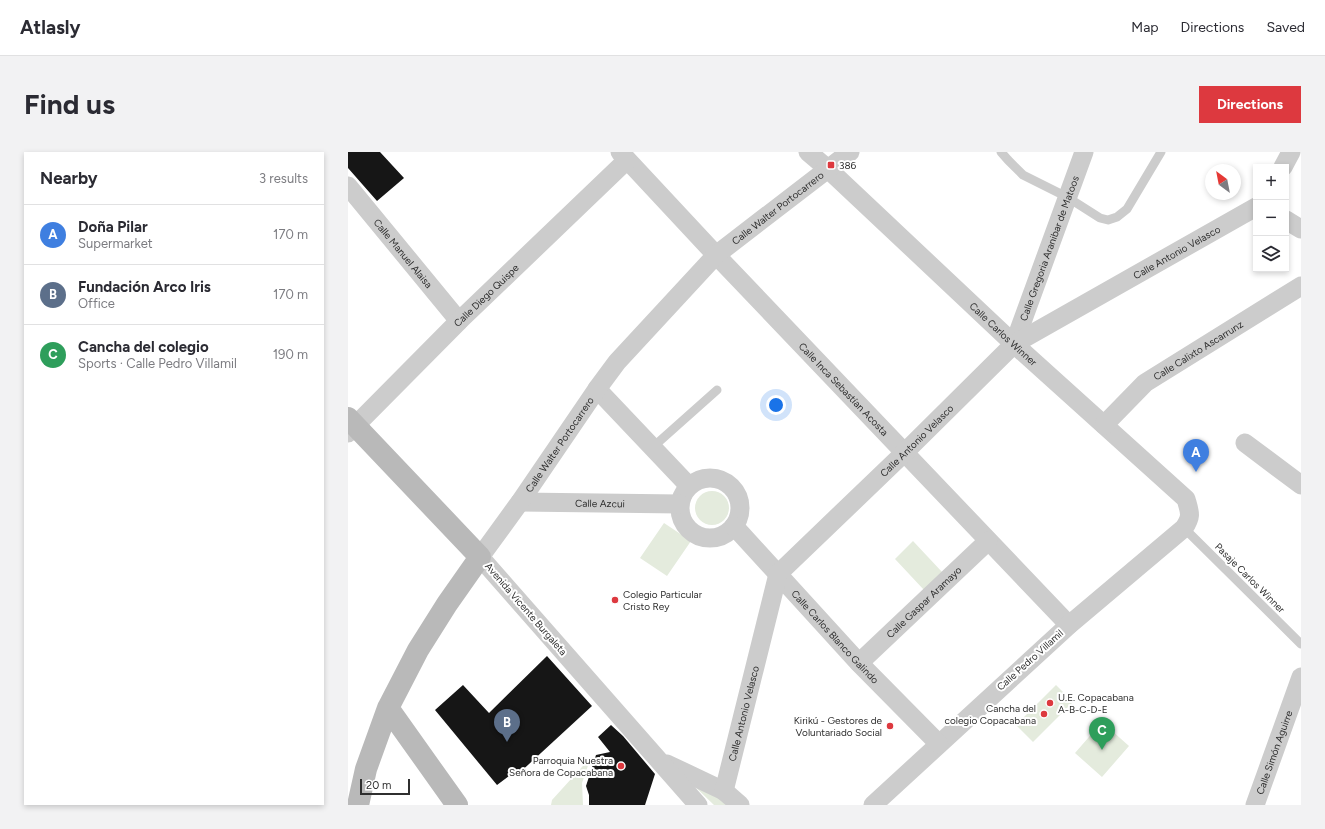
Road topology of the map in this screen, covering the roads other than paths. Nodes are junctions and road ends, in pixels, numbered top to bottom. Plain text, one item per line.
1 (808, 152) edge
2 (850, 152) edge
3 (1001, 152) edge
4 (1084, 152) edge
5 (1160, 152) edge
6 (1291, 152) edge
7 (623, 156) edge
8 (1285, 164) edge
9 (828, 168) junction
10 (348, 186) edge
11 (1067, 197) junction
12 (1253, 209) edge
13 (1289, 222) edge
14 (1301, 229) edge
15 (716, 255) junction
16 (1298, 293) edge
17 (459, 321) junction
18 (1014, 344) junction
19 (597, 388) junction
20 (717, 390) dead end
21 (350, 425) edge
22 (1104, 425) junction
23 (1245, 443) dead end
24 (653, 447) junction
25 (904, 453) junction
26 (1300, 481) edge
27 (689, 486) junction
28 (520, 502) junction
29 (680, 504) junction
30 (1187, 524) junction
31 (734, 526) junction
32 (988, 541) junction
33 (480, 557) junction
34 (778, 574) junction
35 (1069, 625) junction
36 (1301, 644) edge
37 (859, 663) junction
38 (1301, 677) edge
39 (388, 708) junction
40 (939, 744) junction
41 (660, 761) junction
42 (724, 791) junction
43 (358, 805) edge
44 (457, 805) edge
45 (698, 805) edge
46 (740, 805) edge
47 (873, 805) edge
48 (1255, 805) edge

1 - 9 street, Calle Carlos Winner
2 - 9 street, Calle Walter Portocarrero
3 - 11 lane
4 - 11 street, Calle Gregoria Aranibar de Matoos
5 - 11 lane
6 - 8 street
7 - 15 street, Calle Inca Sebastían Acosta
7 - 17 street, Calle Diego Quispe
9 - 15 street, Calle Walter Portocarrero
9 - 18 street, Calle Carlos Winner
10 - 17 street, Calle Manuel Alaisa
11 - 18 street, Calle Gregoria Aranibar de Matoos
12 - 18 street, Calle Antonio Velasco
13 - 14 street
15 - 19 street, Calle Walter Portocarrero
15 - 25 street, Calle Inca Sebastían Acosta
16 - 22 street, Calle Calixto Ascarrunz
17 - 21 street, Calle Diego Quispe
18 - 22 street, Calle Carlos Winner
18 - 25 street, Calle Antonio Velasco
19 - 24 street
19 - 28 street, Calle Walter Portocarrero
20 - 24 lane
21 - 33 main road, Avenida Vicente Burgaleta
22 - 30 street, Calle Carlos Winner
23 - 26 street
24 - 27 street
25 - 32 street, Calle Inca Sebastían Acosta
25 - 34 street, Calle Antonio Velasco
27 - 29 street
27 - 31 street
28 - 29 street, Calle Azcui
28 - 33 street, Calle Walter Portocarrero
29 - 31 street
30 - 35 street, Calle Pedro Villamil
30 - 36 lane, Pasaje Carlos Winner
31 - 34 street, Calle Carlos Blanco Galindo
32 - 35 street, Calle Inca Sebastían Acosta
32 - 37 street, Calle Gaspar Aramayo
33 - 39 main road, Calle Walter Portocarrero
33 - 41 street, Avenida Vicente Burgaleta
34 - 37 street, Calle Carlos Blanco Galindo
34 - 42 street, Calle Antonio Velasco
35 - 40 street, Calle Pedro Villamil
37 - 40 street, Calle Carlos Blanco Galindo
38 - 48 street, Calle Simón Aguirre
39 - 43 main road, Calle Walter Portocarrero
39 - 44 main road
40 - 47 street, Calle Pedro Villamil
41 - 42 street
41 - 45 street, Avenida Vicente Burgaleta
42 - 46 street

